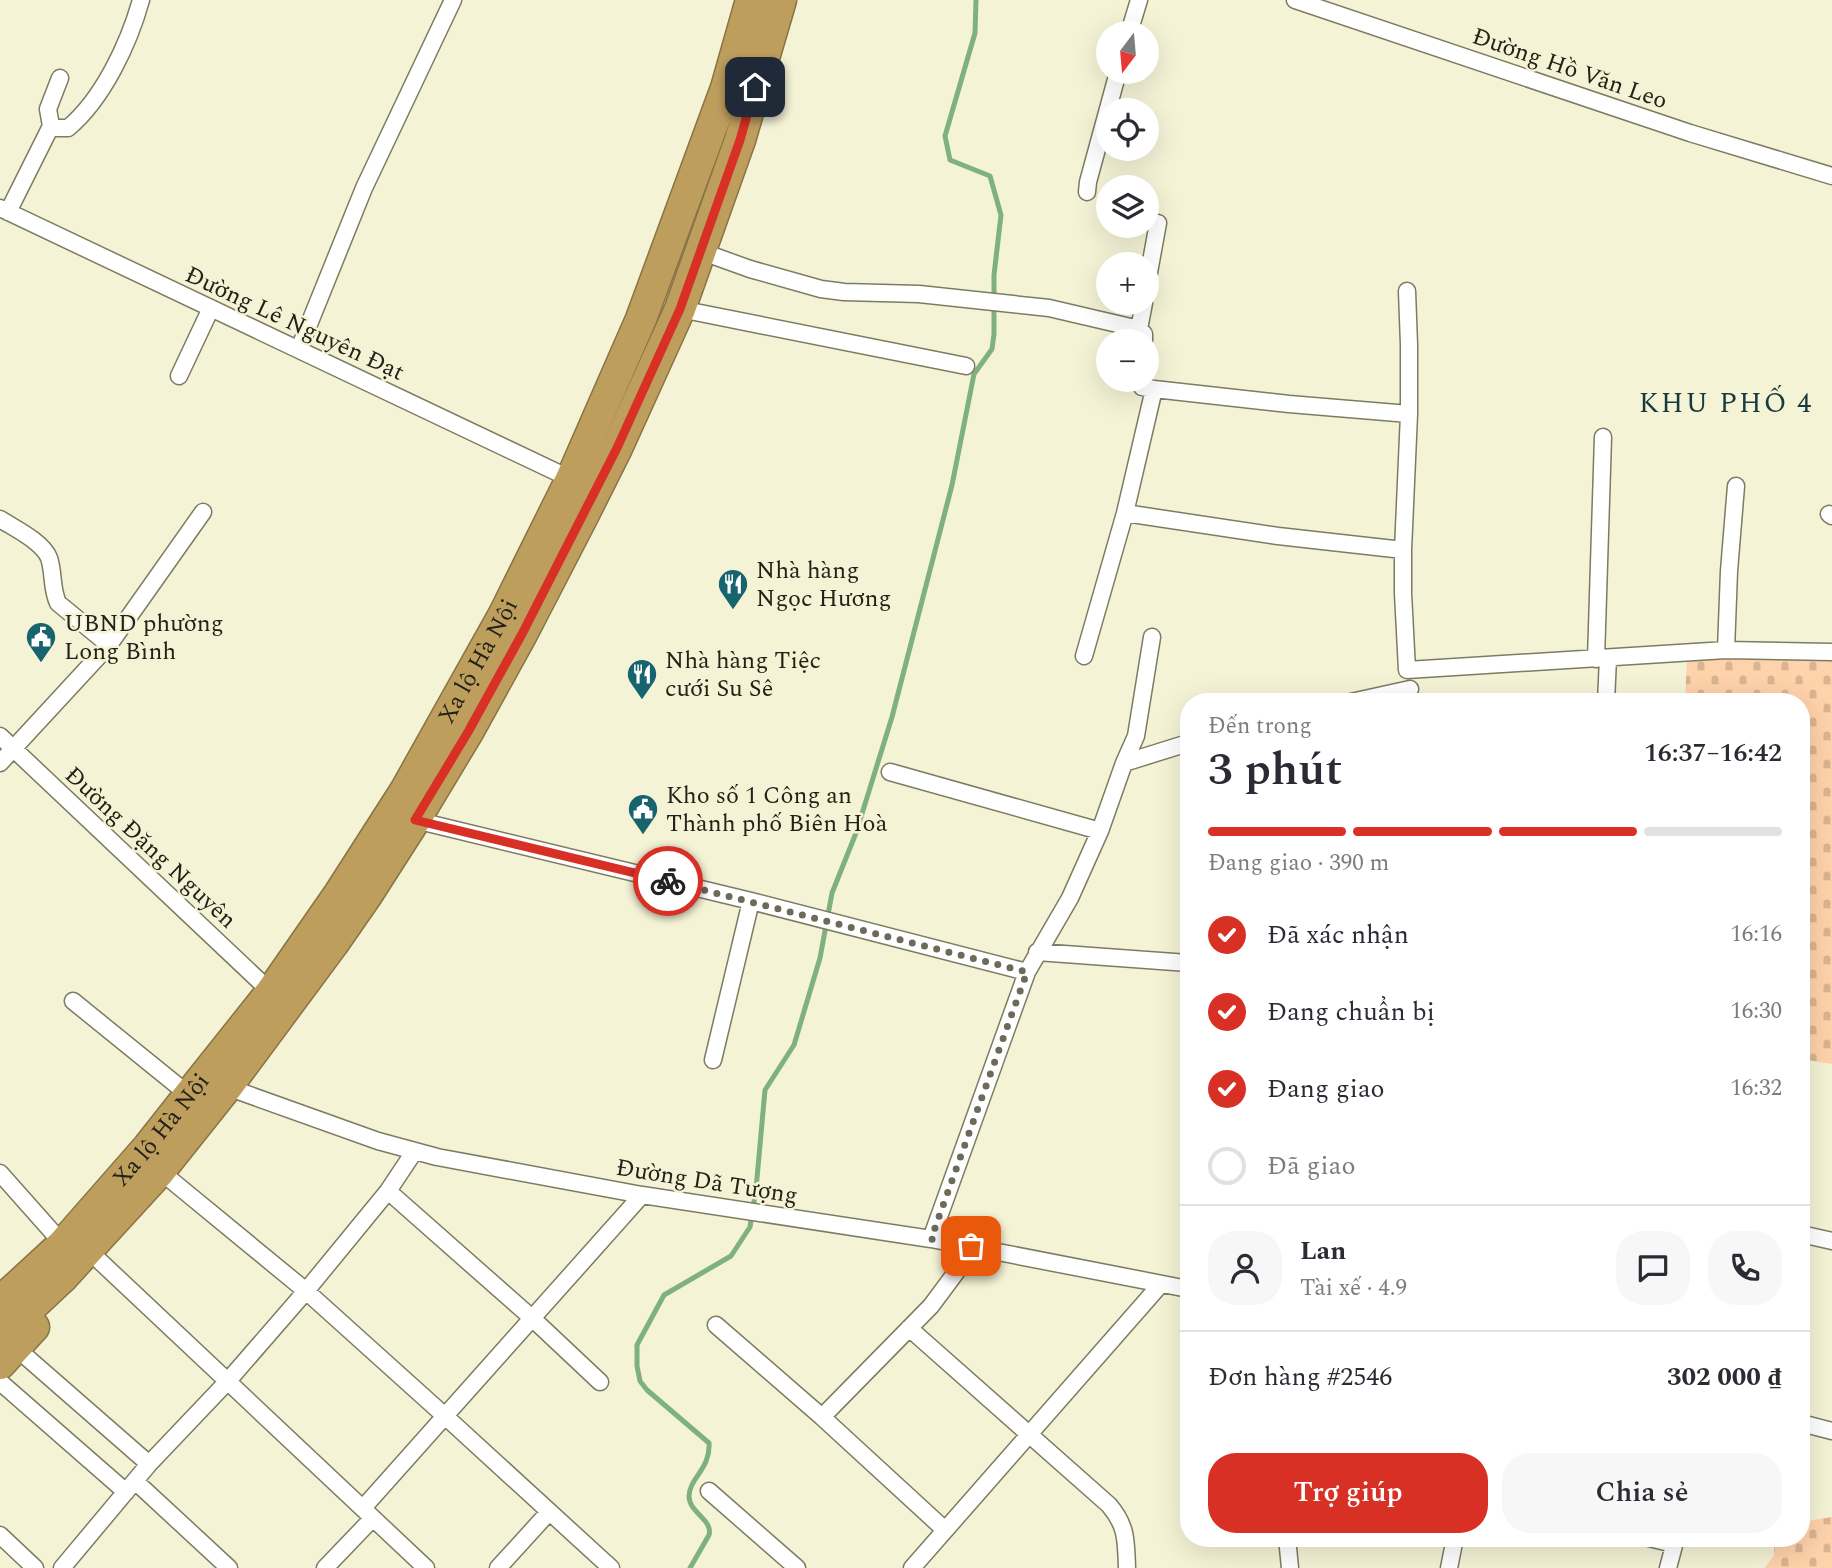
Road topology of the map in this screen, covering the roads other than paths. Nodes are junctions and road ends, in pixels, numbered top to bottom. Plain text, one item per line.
1 (141, 0) edge
2 (453, 0) edge
3 (751, 0) edge
4 (781, 0) edge
5 (1139, 0) edge
6 (1295, 0) edge
7 (1133, 21) edge
8 (60, 78) dead end
9 (1115, 84) edge
10 (51, 127) junction
11 (1832, 176) edge
12 (1087, 192) dead end
13 (4, 210) edge
14 (700, 251) junction
15 (1407, 291) dead end
16 (211, 308) junction
17 (680, 309) junction
18 (1121, 329) edge
19 (299, 349) junction
20 (966, 366) dead end
21 (179, 376) dead end
22 (1159, 390) edge
23 (1153, 392) edge
24 (1409, 414) junction
25 (1603, 437) dead end
26 (1736, 486) dead end
27 (581, 490) junction
28 (203, 512) dead end
29 (1125, 513) junction
30 (0, 519) edge
31 (1403, 550) junction
32 (1153, 637) dead end
33 (109, 645) junction
34 (1726, 650) junction
35 (1832, 652) edge
36 (1084, 656) dead end
37 (1602, 659) junction
38 (1407, 670) junction
39 (1410, 693) edge
40 (1605, 693) edge
41 (0, 736) edge
42 (1180, 745) edge
43 (14, 749) junction
44 (1124, 762) junction
45 (0, 763) edge
46 (890, 772) dead end
47 (415, 820) junction
48 (1100, 831) junction
49 (751, 901) junction
50 (1037, 952) junction
51 (1180, 962) edge
52 (1027, 972) junction
53 (271, 992) junction
54 (73, 1002) dead end
55 (713, 1060) dead end
56 (228, 1087) junction
57 (190, 1095) junction
58 (414, 1152) junction
59 (160, 1171) junction
60 (0, 1173) edge
61 (388, 1191) junction
62 (642, 1195) junction
63 (1810, 1236) edge
64 (931, 1239) junction
65 (1832, 1241) edge
66 (971, 1246) junction
67 (64, 1259) junction
68 (0, 1279) edge
69 (1161, 1284) junction
70 (1180, 1288) edge
71 (306, 1292) junction
72 (533, 1319) junction
73 (716, 1325) dead end
74 (909, 1328) junction
75 (5, 1335) edge
76 (0, 1382) edge
77 (227, 1382) junction
78 (600, 1382) dead end
79 (446, 1417) junction
80 (822, 1418) junction
81 (1810, 1425) edge
82 (1832, 1431) edge
83 (1028, 1435) junction
84 (149, 1464) junction
85 (130, 1486) junction
86 (709, 1491) dead end
87 (549, 1512) junction
88 (368, 1513) junction
89 (945, 1530) junction
90 (0, 1535) edge
91 (1288, 1547) edge
92 (1453, 1547) edge
93 (1673, 1547) edge
94 (35, 1568) edge
95 (62, 1568) edge
96 (229, 1568) edge
97 (325, 1568) edge
98 (426, 1568) edge
99 (498, 1568) edge
100 (611, 1568) edge
101 (797, 1568) edge
102 (912, 1568) edge
103 (1127, 1568) edge
104 (1290, 1568) edge
105 (1449, 1568) edge
106 (1668, 1568) edge

1 - 10 street
2 - 19 street
3 - 27 highway, Xa lộ Hà Nội
4 - 14 highway, Xa lộ Hà Nội
5 - 7 street
6 - 11 street, Đường Hồ Văn Leo
8 - 10 street
9 - 12 street
10 - 13 street
13 - 16 street, Đường Lê Nguyên Đạt
14 - 17 highway, Xa lộ Hà Nội
14 - 18 street
15 - 24 street
16 - 19 street, Đường Lê Nguyên Đạt
16 - 21 street
17 - 20 street
17 - 27 highway, Xa lộ Hà Nội
19 - 27 street, Đường Lê Nguyên Đạt
22 - 24 street
23 - 29 street
24 - 31 street
25 - 37 street
26 - 34 street
27 - 47 highway
27 - 53 highway, Xa lộ Hà Nội
28 - 33 street
29 - 31 street
29 - 36 street
30 - 33 street
31 - 38 street
32 - 44 street
33 - 43 street
34 - 35 street
34 - 37 street
37 - 38 street
37 - 40 street
38 - 39 street
41 - 43 street, Đường Đặng Nguyên
42 - 44 street
43 - 45 street
43 - 53 street, Đường Đặng Nguyên
44 - 48 street
46 - 48 street
47 - 49 street
47 - 56 highway
48 - 50 street
49 - 52 street
49 - 55 street
50 - 51 street
50 - 52 street
52 - 64 street
53 - 57 highway, Xa lộ Hà Nội
54 - 57 street
56 - 58 street, Đường Dã Tượng
56 - 59 highway
57 - 67 highway, Xa lộ Hà Nội
58 - 61 street
58 - 62 street, Đường Dã Tượng
59 - 67 highway
59 - 71 street
60 - 67 street
61 - 71 street
61 - 72 street
62 - 64 street, Đường Dã Tượng
62 - 72 street
63 - 65 street
64 - 66 street, Đường Dã Tượng
66 - 69 street, Đường Dã Tượng
66 - 74 street
67 - 68 highway, Xa lộ Hà Nội
67 - 75 highway
67 - 77 street
69 - 70 street, Đường Dã Tượng
69 - 83 street
71 - 77 street
71 - 79 street
72 - 78 street
72 - 79 street
73 - 80 street
74 - 80 street
74 - 83 street
75 - 84 street
76 - 85 street
77 - 84 street
77 - 88 street
79 - 87 street
79 - 88 street
80 - 89 street
81 - 82 street
83 - 89 street
83 - 103 street
84 - 85 street
85 - 95 street
85 - 96 street
86 - 101 street
87 - 99 street
87 - 100 street
88 - 97 street
88 - 98 street
89 - 102 street
90 - 94 street
91 - 104 street
92 - 105 street
93 - 106 street

